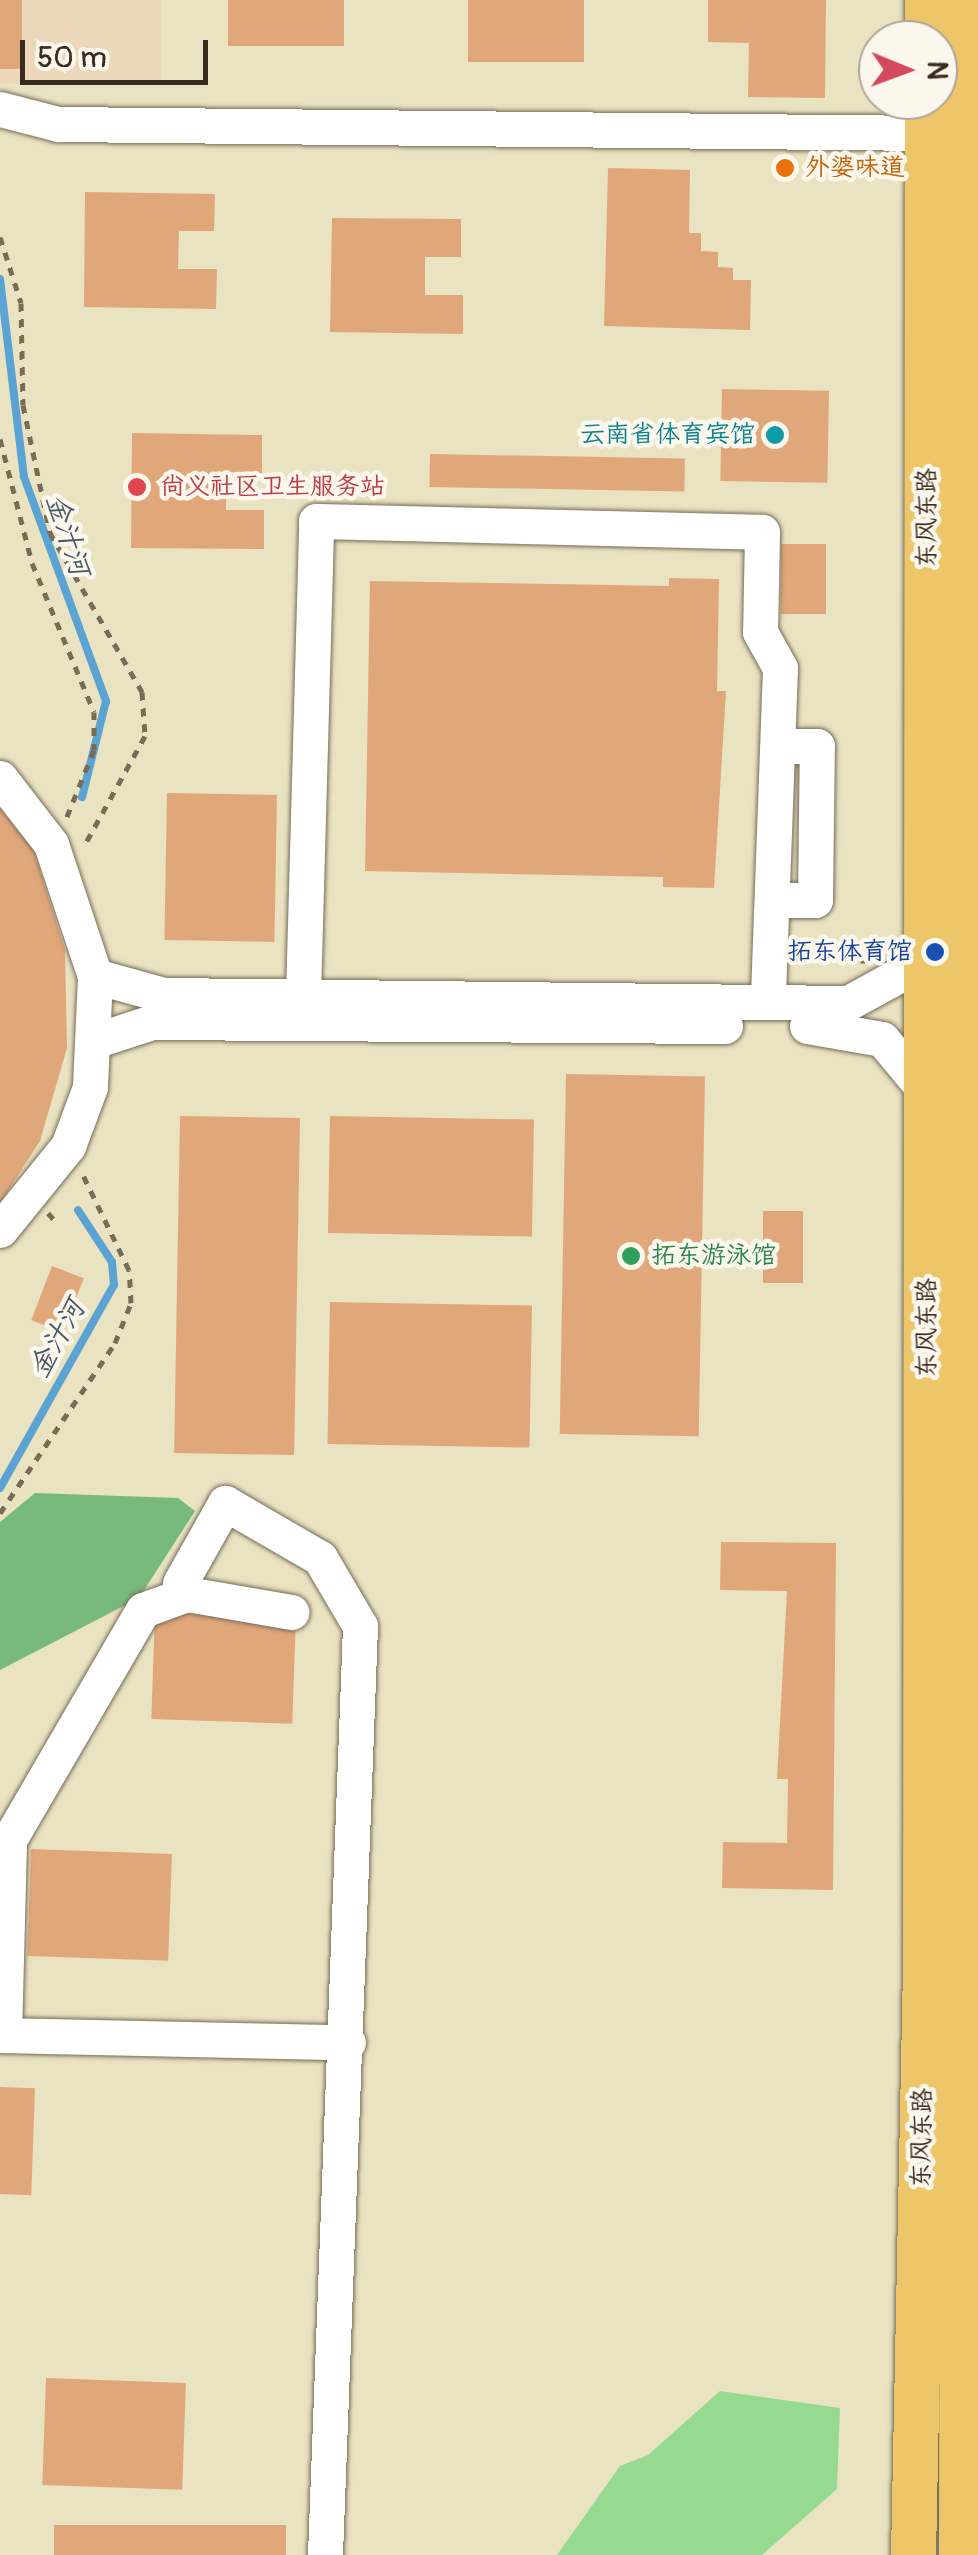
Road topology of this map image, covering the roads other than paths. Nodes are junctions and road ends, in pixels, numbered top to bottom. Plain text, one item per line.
1 (965, 0) edge
2 (0, 110) edge
3 (949, 128) edge
4 (970, 431) edge
5 (0, 778) edge
6 (953, 901) edge
7 (95, 976) junction
8 (302, 996) junction
9 (768, 1002) junction
10 (94, 1040) junction
11 (928, 1094) junction
12 (0, 1230) edge
13 (970, 1487) edge
14 (180, 1583) dead end
15 (292, 1612) dead end
16 (970, 1762) edge
17 (969, 2032) edge
18 (2, 2035) edge
19 (348, 2042) junction
20 (325, 2555) edge
21 (913, 2555) edge
22 (960, 2555) edge

1 - 3 main road, 东风东路
2 - 3 street
3 - 4 main road, 东风东路
3 - 6 main road, 东风东路
4 - 6 main road, 东风东路
5 - 7 street
6 - 9 street
6 - 11 main road, 东风东路
6 - 13 main road, 东风东路
7 - 8 street
7 - 10 street
8 - 9 street
8 - 9 street
10 - 11 street
10 - 12 street
11 - 21 main road, 东风东路
13 - 16 main road, 东风东路
14 - 19 street
15 - 18 street
16 - 17 main road, 东风东路
17 - 22 main road, 东风东路
18 - 19 street
19 - 20 street

